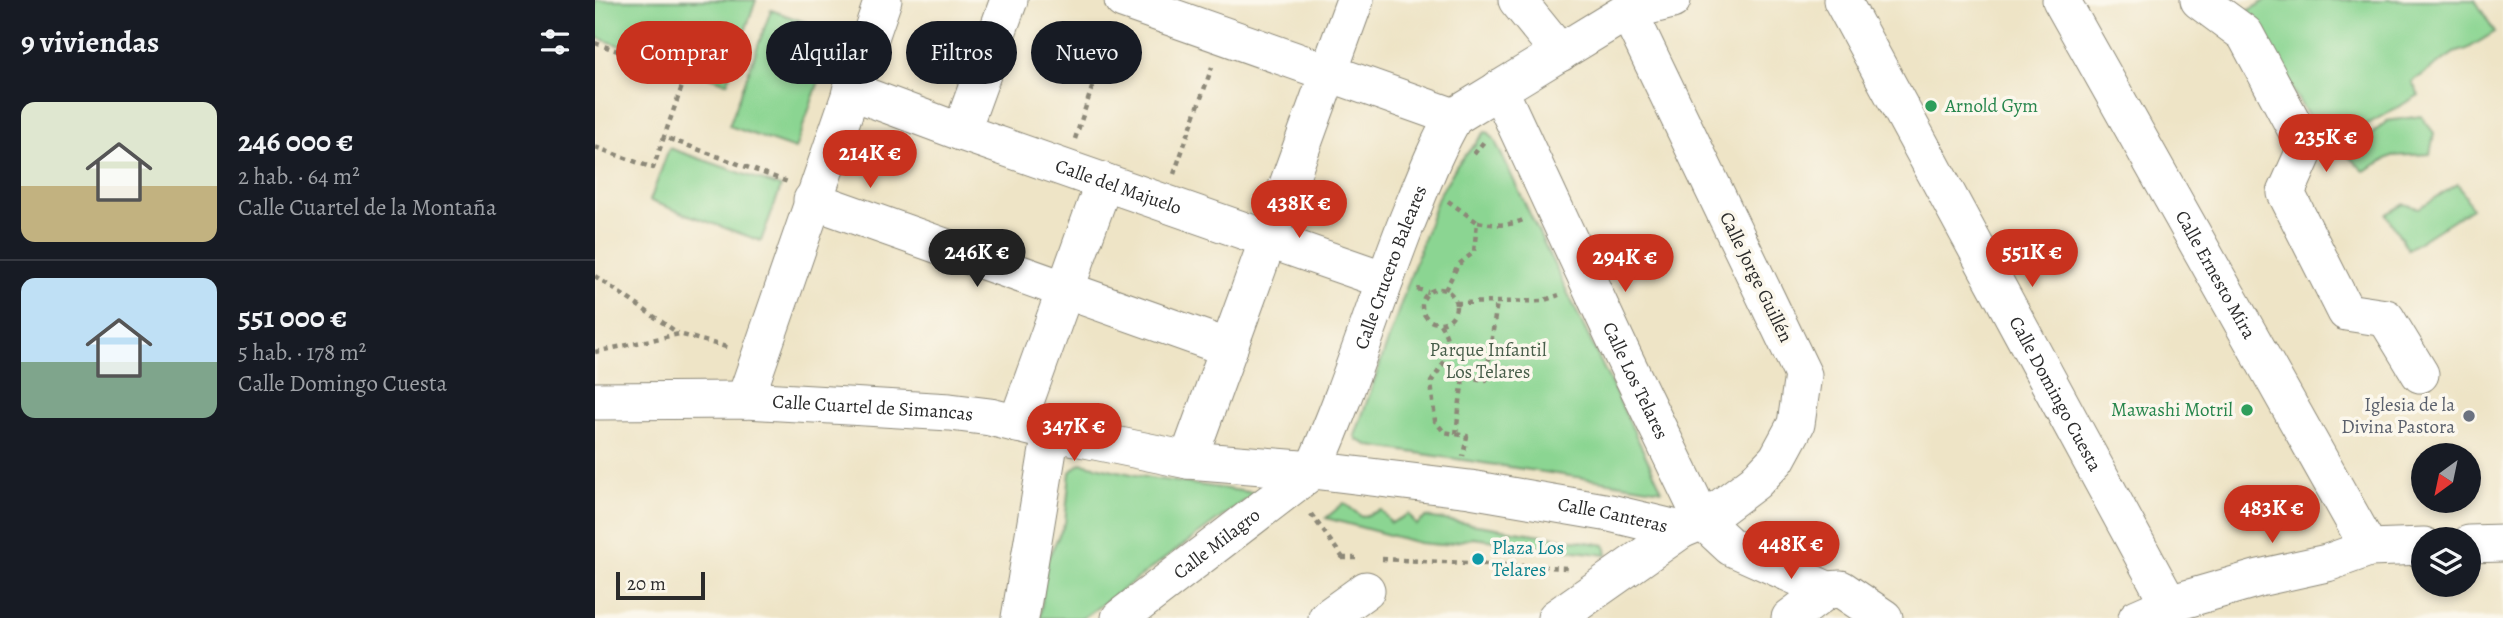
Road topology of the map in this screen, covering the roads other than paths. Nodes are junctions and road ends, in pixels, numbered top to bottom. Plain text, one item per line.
1 (883, 0) edge
2 (1009, 0) edge
3 (1355, 0) edge
4 (1517, 0) edge
5 (1672, 0) edge
6 (1842, 0) edge
7 (2061, 0) edge
8 (2199, 0) edge
9 (1119, 9) edge
10 (1188, 11) edge
11 (1628, 11) junction
12 (1560, 53) junction
13 (1328, 74) junction
14 (1499, 89) junction
15 (851, 91) junction
16 (1454, 117) junction
17 (961, 132) junction
18 (1104, 182) junction
19 (814, 196) junction
20 (1268, 240) junction
21 (1399, 284) junction
22 (1064, 289) junction
23 (1229, 348) junction
24 (2420, 374) dead end
25 (745, 400) junction
26 (595, 401) edge
27 (1039, 429) junction
28 (1188, 460) junction
29 (1313, 470) junction
30 (1042, 483) junction
31 (1627, 518) junction
32 (1692, 525) junction
33 (2503, 543) edge
34 (2481, 544) edge
35 (2411, 546) edge
36 (2369, 548) junction
37 (1031, 551) junction
38 (1632, 564) junction
39 (1364, 569) road end
40 (1827, 590) junction
41 (2153, 611) edge
42 (1020, 618) edge
43 (1120, 618) edge
44 (1327, 618) edge
45 (1556, 618) edge
46 (1790, 618) edge
47 (1884, 618) edge

1 - 15 street
2 - 17 street
3 - 13 street
4 - 12 street
5 - 11 street, Calle Crucero Baleares
6 - 41 street, Calle Domingo Cuesta
7 - 36 street, Calle Ernesto Mira
8 - 24 street
9 - 10 street
10 - 13 street
11 - 12 street, Calle Crucero Baleares
11 - 32 street, Calle Jorge Guillén
12 - 14 street, Calle Crucero Baleares
13 - 16 street
13 - 20 street
14 - 16 street, Calle Crucero Baleares
14 - 32 street, Calle Los Telares
15 - 17 street, Calle del Majuelo
15 - 19 street
16 - 21 street, Calle Crucero Baleares
17 - 18 street, Calle del Majuelo
18 - 20 street, Calle del Majuelo
18 - 22 street
19 - 22 street
19 - 25 street
20 - 21 street, Calle del Majuelo
20 - 23 street
21 - 29 street, Calle Crucero Baleares
22 - 23 street
22 - 27 street
23 - 28 street
25 - 26 street, Calle Cuartel de Simancas
25 - 27 street, Calle Cuartel de Simancas
27 - 28 street, Calle Cuartel de Simancas
27 - 30 street
27 - 30 street
27 - 37 street
28 - 29 street, Calle Cuartel de Simancas
29 - 31 street, Calle Canteras
29 - 43 street, Calle Milagro
30 - 37 street
31 - 32 street, Calle Canteras
31 - 38 street
32 - 38 street, Calle Jorge Guillén
32 - 40 street
33 - 34 street
35 - 36 street
36 - 41 street
37 - 42 street
38 - 45 street, Calle Jorge Guillén
39 - 44 street
40 - 46 street
40 - 47 street

